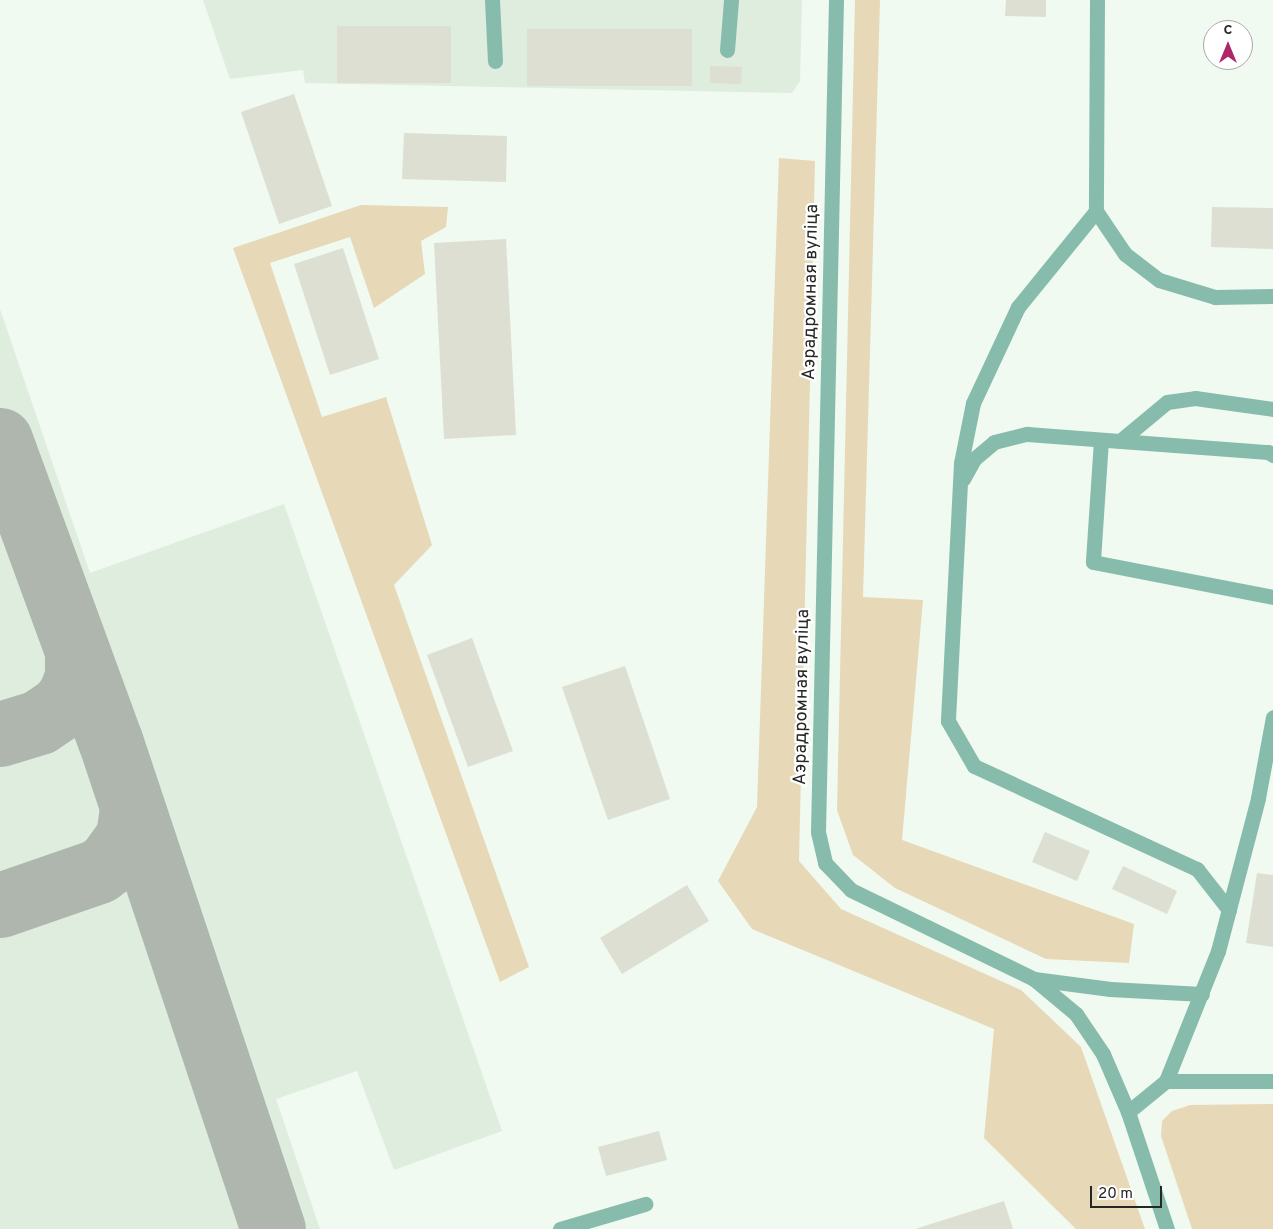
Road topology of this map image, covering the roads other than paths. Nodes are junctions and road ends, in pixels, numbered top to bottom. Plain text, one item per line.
1 (492, 0) edge
2 (730, 0) edge
3 (836, 0) edge
4 (1097, 0) edge
5 (727, 50) dead end
6 (496, 61) dead end
7 (1096, 211) junction
8 (1273, 296) edge
9 (1273, 409) edge
10 (1101, 440) junction
11 (1120, 441) junction
12 (1273, 455) edge
13 (960, 485) junction
14 (1273, 597) edge
15 (1273, 716) edge
16 (1229, 910) junction
17 (1034, 979) junction
18 (1202, 994) junction
19 (1166, 1081) junction
20 (1273, 1081) edge
21 (1128, 1112) junction
22 (645, 1204) dead end
23 (560, 1229) edge
24 (1167, 1229) edge

1 - 6 street
2 - 5 street
3 - 17 street, Аэрадромная вуліца
4 - 7 street
7 - 8 street
7 - 13 street
9 - 11 street
10 - 11 street
10 - 13 street
10 - 14 street
11 - 12 street
13 - 16 street
15 - 16 street
16 - 18 street
17 - 18 street
17 - 21 street, Аэрадромная вуліца
18 - 19 street
19 - 20 street
19 - 21 street
21 - 24 street, Аэрадромная вуліца
22 - 23 street

